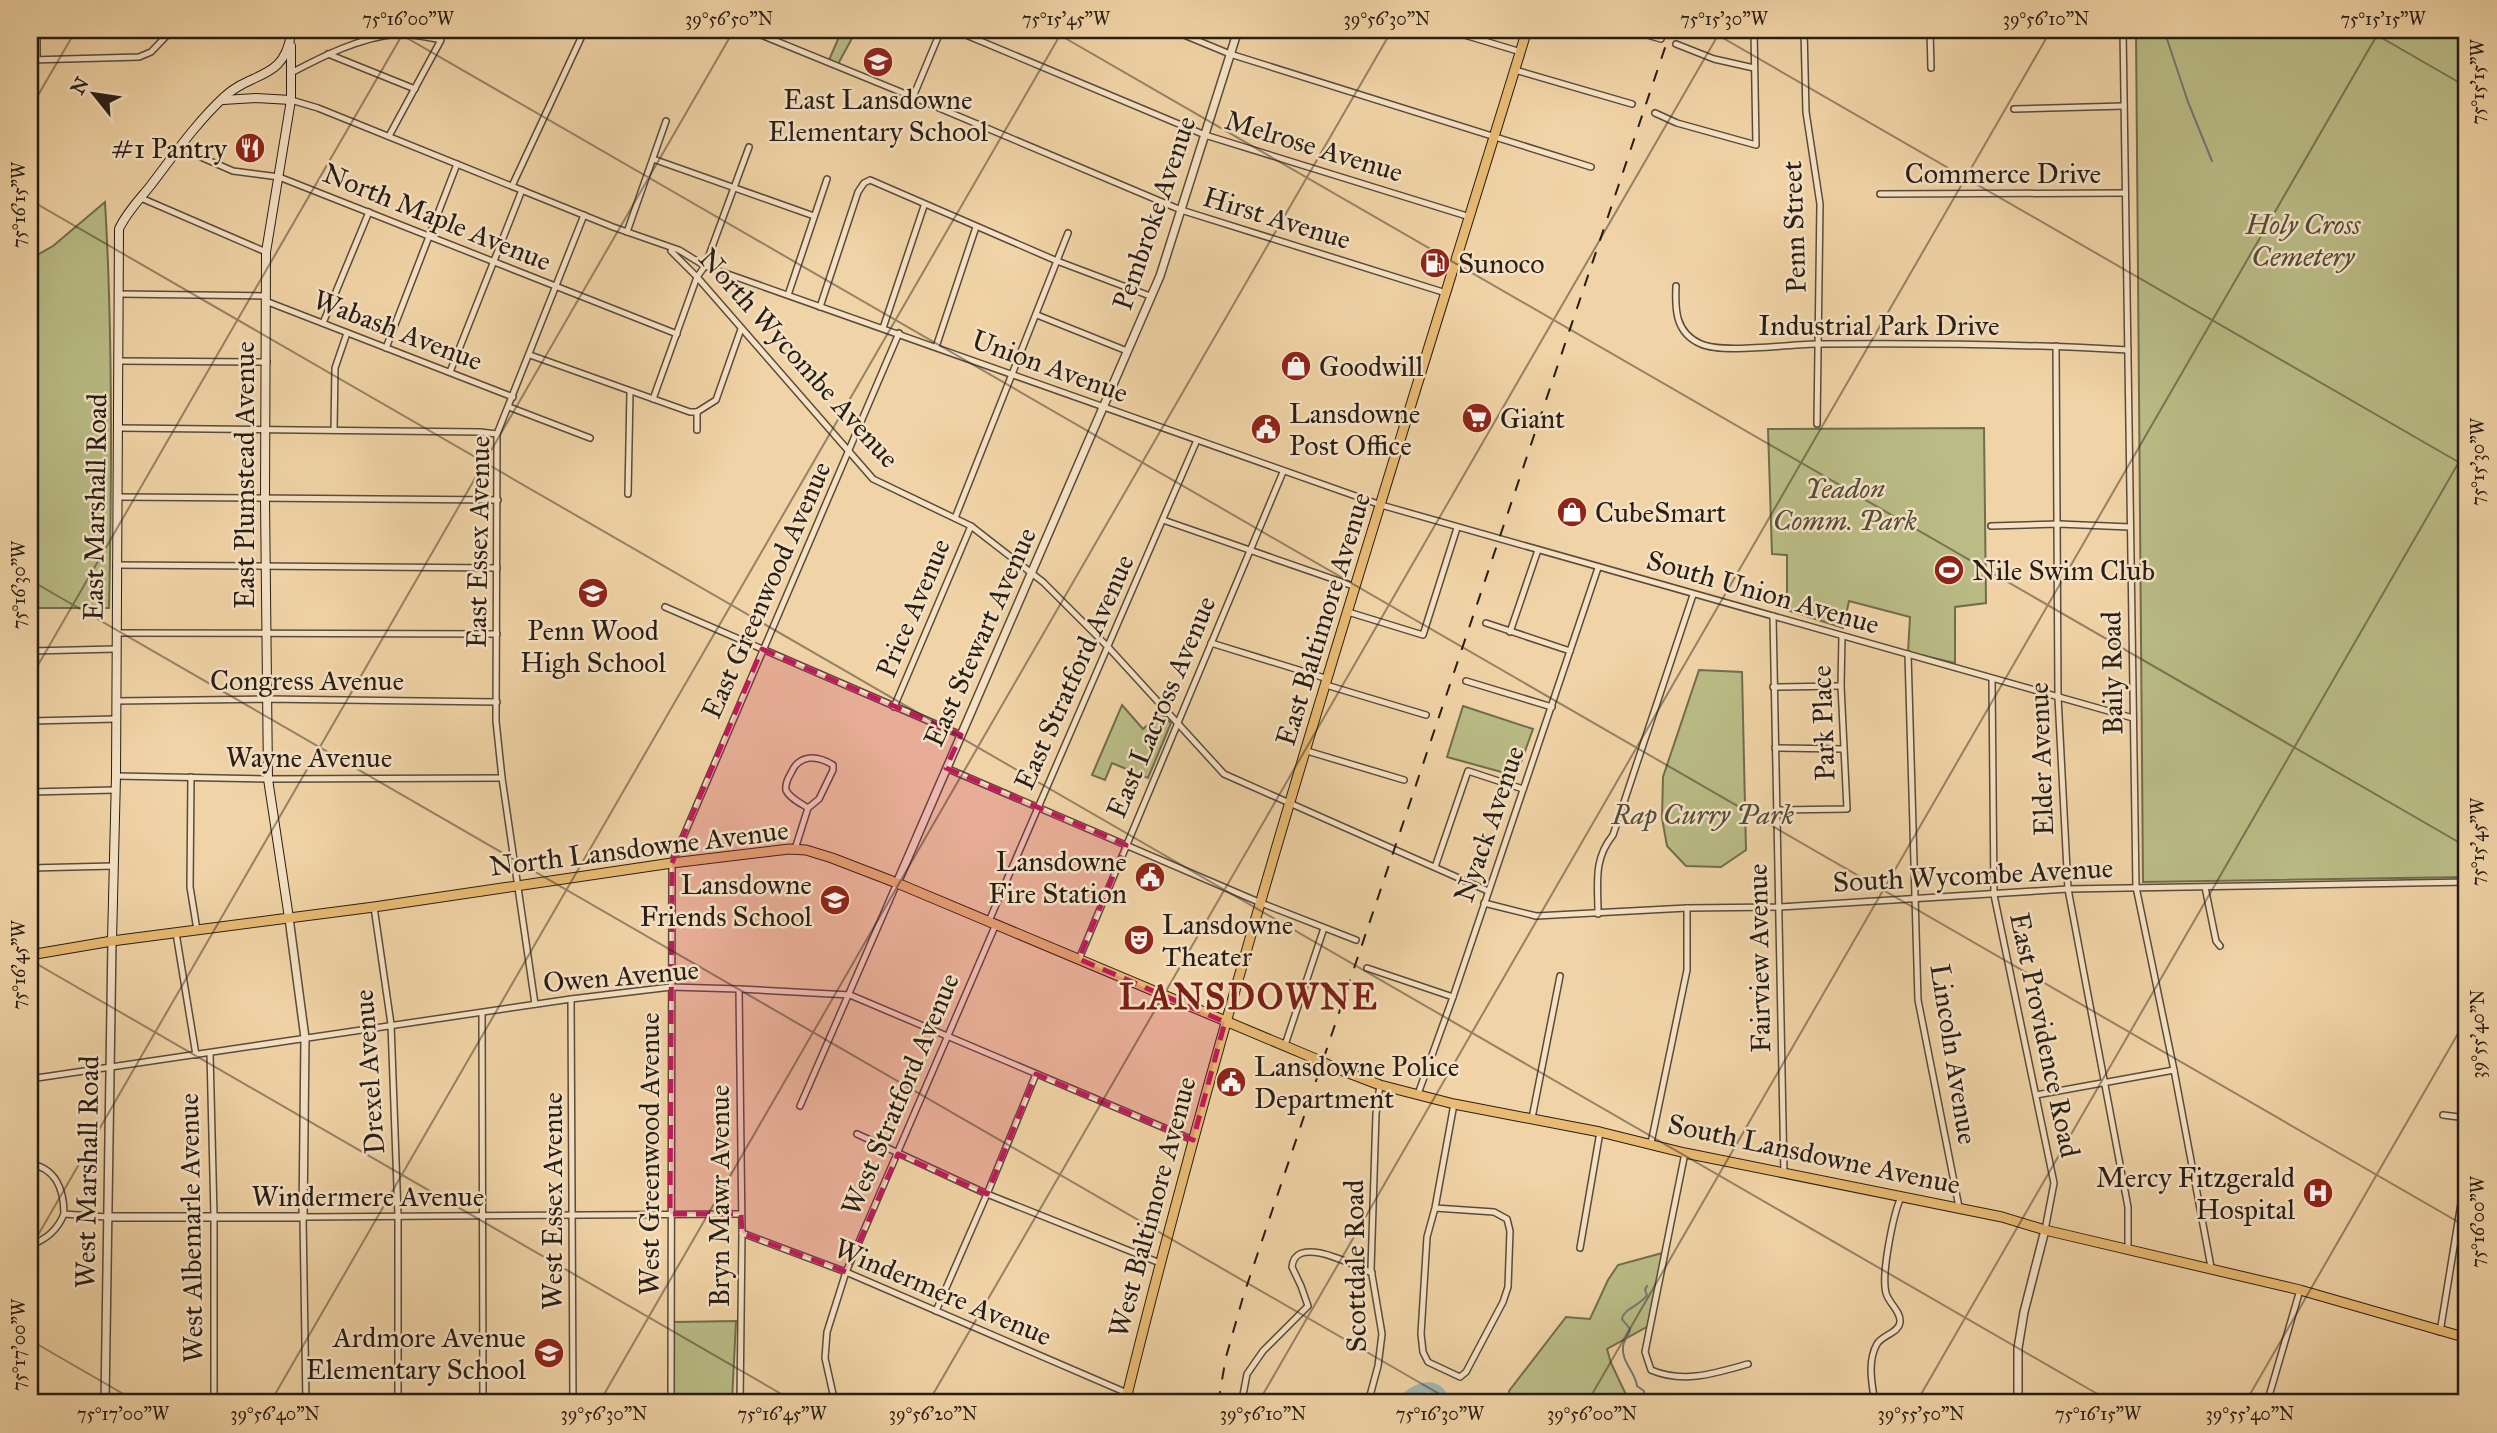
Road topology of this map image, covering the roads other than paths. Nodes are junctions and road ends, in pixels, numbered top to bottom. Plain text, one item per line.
1 (37, 30) edge
2 (172, 30) edge
3 (749, 30) edge
4 (941, 30) edge
5 (954, 30) edge
6 (1172, 30) edge
7 (1238, 30) edge
8 (1448, 30) edge
9 (1527, 30) edge
10 (1630, 30) edge
11 (1664, 30) edge
12 (1754, 30) edge
13 (1804, 30) edge
14 (1930, 30) edge
15 (2123, 30) edge
16 (291, 32) edge
17 (581, 38) dead end
18 (1676, 44) dead end
19 (1521, 52) junction
20 (328, 54) junction
21 (1230, 54) junction
22 (33, 60) edge
23 (1754, 68) junction
24 (1931, 68) dead end
25 (1515, 71) junction
26 (291, 73) junction
27 (415, 89) junction
28 (914, 97) junction
29 (291, 100) junction
30 (1632, 104) dead end
31 (215, 106) junction
32 (2124, 106) junction
33 (2014, 109) dead end
34 (1655, 113) dead end
35 (666, 121) dead end
36 (1205, 135) junction
37 (389, 136) junction
38 (1494, 137) junction
39 (748, 147) dead end
40 (180, 148) junction
41 (653, 159) junction
42 (457, 164) junction
43 (1591, 167) dead end
44 (279, 177) junction
45 (827, 178) dead end
46 (512, 186) junction
47 (734, 187) junction
48 (522, 190) junction
49 (2125, 193) junction
50 (1880, 194) dead end
51 (141, 198) junction
52 (925, 206) junction
53 (1181, 210) junction
54 (369, 212) junction
55 (584, 215) junction
56 (814, 216) junction
57 (1470, 217) junction
58 (976, 227) junction
59 (627, 232) junction
60 (1068, 233) dead end
61 (430, 236) junction
62 (668, 248) junction
63 (266, 252) junction
64 (493, 261) junction
65 (1056, 261) junction
66 (705, 266) junction
67 (697, 277) junction
68 (1676, 286) dead end
69 (556, 287) junction
70 (1446, 293) junction
71 (119, 294) junction
72 (788, 295) junction
73 (1150, 296) junction
74 (268, 299) junction
75 (820, 307) junction
76 (1037, 315) junction
77 (323, 323) junction
78 (883, 328) junction
79 (741, 329) junction
80 (347, 333) junction
81 (677, 334) junction
82 (899, 334) junction
83 (1816, 344) junction
84 (2056, 346) junction
85 (936, 347) junction
86 (386, 348) junction
87 (2127, 350) junction
88 (1127, 351) junction
89 (530, 355) junction
90 (120, 361) junction
91 (267, 362) junction
92 (450, 372) junction
93 (1012, 375) junction
94 (630, 392) junction
95 (513, 397) junction
96 (655, 400) junction
97 (509, 407) junction
98 (1102, 408) junction
99 (696, 412) junction
100 (1817, 424) dead end
101 (119, 428) junction
102 (267, 430) junction
103 (334, 430) junction
104 (697, 430) dead end
105 (497, 435) junction
106 (590, 438) dead end
107 (1197, 440) junction
108 (849, 452) junction
109 (1283, 472) junction
110 (628, 494) dead end
111 (118, 497) junction
112 (265, 500) junction
113 (498, 500) junction
114 (1381, 505) junction
115 (955, 518) junction
116 (1163, 520) junction
117 (2059, 524) junction
118 (1991, 526) dead end
119 (971, 527) junction
120 (2130, 527) junction
121 (1457, 528) junction
122 (1250, 550) junction
123 (1538, 550) junction
124 (116, 565) junction
125 (267, 566) junction
126 (497, 568) junction
127 (1598, 568) junction
128 (1031, 573) junction
129 (1356, 587) junction
130 (1693, 595) junction
131 (665, 607) dead end
132 (1348, 612) junction
133 (1773, 616) junction
134 (1486, 623) dead end
135 (1510, 632) junction
136 (116, 633) junction
137 (266, 633) junction
138 (497, 634) junction
139 (1842, 636) junction
140 (1211, 643) junction
141 (1108, 647) junction
142 (116, 649) junction
143 (762, 649) junction
144 (30, 651) edge
145 (1570, 651) junction
146 (1908, 654) junction
147 (1992, 679) junction
148 (1466, 681) dead end
149 (1327, 682) junction
150 (1841, 686) junction
151 (1773, 687) junction
152 (2058, 697) junction
153 (266, 699) junction
154 (116, 701) junction
155 (497, 702) junction
156 (894, 707) junction
157 (1552, 707) junction
158 (1426, 715) dead end
159 (2133, 718) junction
160 (116, 719) junction
161 (30, 721) edge
162 (1177, 723) junction
163 (961, 735) junction
164 (1775, 748) junction
165 (1843, 748) junction
166 (1307, 751) junction
167 (946, 768) junction
168 (116, 776) junction
169 (191, 777) junction
170 (502, 778) junction
171 (268, 779) junction
172 (1404, 780) dead end
173 (1523, 789) junction
174 (115, 790) junction
175 (30, 792) edge
176 (1290, 804) junction
177 (808, 808) junction
178 (1037, 808) junction
179 (1777, 810) junction
180 (1126, 845) junction
181 (795, 849) junction
182 (671, 863) junction
183 (114, 866) junction
184 (1435, 867) junction
185 (30, 869) edge
186 (2467, 882) edge
187 (897, 883) junction
188 (519, 885) junction
189 (2136, 887) junction
190 (2205, 887) junction
191 (2068, 889) junction
192 (1488, 891) junction
193 (1994, 895) junction
194 (1914, 900) junction
195 (1261, 903) junction
196 (1484, 903) junction
197 (374, 907) junction
198 (1687, 908) junction
199 (1780, 908) junction
200 (1598, 914) junction
201 (289, 918) junction
202 (993, 923) junction
203 (1324, 929) junction
204 (197, 930) junction
205 (176, 933) junction
206 (1356, 940) dead end
207 (112, 941) junction
208 (2220, 946) dead end
209 (30, 955) edge
210 (1079, 960) junction
211 (1367, 968) dead end
212 (1560, 976) dead end
213 (671, 987) junction
214 (739, 989) junction
215 (850, 995) junction
216 (1453, 997) junction
217 (571, 999) junction
218 (536, 1004) junction
219 (482, 1013) junction
220 (1225, 1022) junction
221 (391, 1024) junction
222 (946, 1037) junction
223 (305, 1038) junction
224 (1285, 1045) junction
225 (210, 1053) junction
226 (196, 1055) junction
227 (110, 1067) junction
228 (2174, 1070) junction
229 (1035, 1074) junction
230 (30, 1079) edge
231 (2104, 1083) junction
232 (1380, 1084) junction
233 (1418, 1094) junction
234 (2036, 1095) junction
235 (1454, 1104) junction
236 (800, 1106) dead end
237 (2442, 1115) dead end
238 (1532, 1118) junction
239 (2467, 1118) edge
240 (1600, 1132) junction
241 (857, 1134) dead end
242 (1193, 1140) junction
243 (1651, 1143) junction
244 (1685, 1153) junction
245 (898, 1154) junction
246 (30, 1164) edge
247 (2467, 1167) edge
248 (1784, 1174) junction
249 (987, 1194) junction
250 (1901, 1197) junction
251 (1958, 1207) junction
252 (1435, 1208) junction
253 (64, 1214) junction
254 (670, 1214) junction
255 (741, 1214) junction
256 (398, 1215) junction
257 (214, 1216) junction
258 (574, 1216) junction
259 (107, 1217) junction
260 (303, 1217) junction
261 (481, 1217) junction
262 (2045, 1230) junction
263 (742, 1233) junction
264 (30, 1245) edge
265 (1580, 1248) dead end
266 (2128, 1248) junction
267 (1160, 1263) junction
268 (2211, 1267) junction
269 (846, 1272) junction
270 (1372, 1273) junction
271 (2301, 1290) junction
272 (936, 1311) junction
273 (2440, 1332) junction
274 (2467, 1338) edge
275 (1748, 1364) dead end
276 (1127, 1392) junction
277 (1242, 1395) dead end
278 (105, 1403) edge
279 (214, 1403) edge
280 (306, 1403) edge
281 (398, 1403) edge
282 (483, 1403) edge
283 (573, 1403) edge
284 (671, 1403) edge
285 (740, 1403) edge
286 (835, 1403) edge
287 (1125, 1403) edge
288 (1368, 1403) edge
289 (1875, 1403) edge
290 (2018, 1403) edge
291 (2267, 1403) edge

1 - 22 street
2 - 22 street
3 - 28 street, Hirst Avenue
4 - 28 street
5 - 36 street, Melrose Avenue
6 - 21 street
7 - 21 street, Pembroke Avenue
8 - 19 street
9 - 19 main road, East Baltimore Avenue
10 - 11 street
12 - 23 street
13 - 83 street, Penn Street
14 - 24 street
15 - 32 street, Baily Road
16 - 26 main road, East Plumstead Avenue
16 - 31 main road, East Marshall Road
17 - 46 street
18 - 23 street
19 - 25 main road, East Baltimore Avenue
20 - 26 street
20 - 27 street
20 - 27 street
21 - 36 street, Pembroke Avenue
21 - 38 street
23 - 34 street
25 - 30 street
25 - 38 main road, East Baltimore Avenue
26 - 29 main road, East Plumstead Avenue
27 - 37 street
28 - 53 street, Hirst Avenue
29 - 31 main road
29 - 37 street, North Wycombe Avenue
29 - 44 main road, East Plumstead Avenue
31 - 40 main road, East Marshall Road
32 - 33 street
32 - 49 street, Baily Road
35 - 41 street
36 - 53 street, Pembroke Avenue
36 - 57 street, Melrose Avenue
37 - 42 street, North Wycombe Avenue
38 - 43 street
38 - 57 main road, East Baltimore Avenue
39 - 47 street
40 - 44 street, North Maple Avenue
40 - 51 main road, East Marshall Road
41 - 47 street
41 - 59 street
42 - 46 street, North Wycombe Avenue
42 - 61 street
44 - 54 street, North Maple Avenue
44 - 63 main road, East Plumstead Avenue
45 - 56 street
46 - 48 street, North Wycombe Avenue
47 - 56 street
47 - 66 street
48 - 55 street, North Wycombe Avenue
48 - 64 street
49 - 50 street, Commerce Drive
49 - 87 street, Baily Road
51 - 63 street
51 - 71 main road, East Marshall Road
52 - 58 street
52 - 75 street
52 - 78 street
53 - 70 street, Hirst Avenue
53 - 73 street, Pembroke Avenue
54 - 61 street, North Maple Avenue
54 - 77 street
55 - 59 street, North Wycombe Avenue
55 - 69 street, East Essex Avenue
56 - 72 street
57 - 70 main road, East Baltimore Avenue
58 - 65 street
58 - 85 street
59 - 62 street, North Wycombe Avenue
60 - 65 street
61 - 64 street, North Maple Avenue
61 - 86 street
62 - 66 street, North Wycombe Avenue
62 - 67 street, North Wycombe Avenue
63 - 74 main road, East Plumstead Avenue
64 - 69 street, North Maple Avenue
64 - 92 street
65 - 73 street
65 - 76 street
66 - 67 street
66 - 72 street, Union Avenue
67 - 79 street, North Wycombe Avenue
67 - 81 street
68 - 83 street, Industrial Park Drive
69 - 81 street, North Maple Avenue
69 - 89 street, East Essex Avenue
70 - 114 main road, East Baltimore Avenue
71 - 74 street
71 - 90 main road, East Marshall Road
72 - 75 street, Union Avenue
73 - 88 street, Pembroke Avenue
74 - 77 street, Wabash Avenue
74 - 91 main road, East Plumstead Avenue
75 - 78 street, Union Avenue
76 - 88 street
76 - 93 street
77 - 80 street, Wabash Avenue
78 - 82 street, Union Avenue
79 - 99 street
79 - 108 street, North Wycombe Avenue
80 - 86 street, Wabash Avenue
80 - 103 street
81 - 96 street
82 - 85 street, Union Avenue
82 - 108 street, East Greenwood Avenue
83 - 84 street, Industrial Park Drive
83 - 100 street, Penn Street
84 - 87 street, Industrial Park Drive
84 - 117 street, Elder Avenue
85 - 93 street, Union Avenue
86 - 92 street, Wabash Avenue
87 - 120 street, Baily Road
88 - 98 street, Pembroke Avenue
89 - 94 street
89 - 95 street, East Essex Avenue
90 - 91 street
90 - 101 main road, East Marshall Road
91 - 102 main road, East Plumstead Avenue
92 - 95 street, Wabash Avenue
93 - 98 street, Union Avenue
93 - 115 street
94 - 96 street
94 - 110 street
95 - 97 street, East Essex Avenue
96 - 99 street
97 - 105 street, East Essex Avenue
97 - 106 street
98 - 107 street, Union Avenue
98 - 128 street, East Stewart Avenue
99 - 104 street
101 - 102 street
101 - 111 main road, East Marshall Road
102 - 103 street
102 - 112 main road, East Plumstead Avenue
103 - 105 street
105 - 113 street, East Essex Avenue
107 - 109 street, Union Avenue
107 - 116 street, East Stratford Avenue
108 - 115 street, North Wycombe Avenue
108 - 143 street, East Greenwood Avenue
109 - 114 street, Union Avenue
109 - 122 street, East Lacross Avenue
111 - 112 street
111 - 124 main road, East Marshall Road
112 - 113 street
112 - 125 main road, East Plumstead Avenue
113 - 126 street, East Essex Avenue
114 - 121 street, South Union Avenue
114 - 129 main road, East Baltimore Avenue
115 - 119 street, North Wycombe Avenue
116 - 122 street
116 - 141 street, East Stratford Avenue
117 - 118 street
117 - 120 street
117 - 152 street, Elder Avenue
119 - 128 street, North Wycombe Avenue
119 - 156 street, Price Avenue
120 - 159 street, Baily Road
121 - 123 street, South Union Avenue
121 - 132 street
122 - 129 street
122 - 140 street, East Lacross Avenue
123 - 127 street, South Union Avenue
123 - 135 street
124 - 125 street
124 - 136 main road, East Marshall Road
125 - 126 street
125 - 137 main road, East Plumstead Avenue
126 - 138 street, East Essex Avenue
127 - 130 street, South Union Avenue
127 - 145 street, Nyack Avenue
128 - 141 street, North Wycombe Avenue
128 - 163 street, East Stewart Avenue
129 - 132 main road, East Baltimore Avenue
130 - 133 street, South Union Avenue
130 - 200 street
131 - 143 street
132 - 149 main road, East Baltimore Avenue
133 - 139 street, South Union Avenue
133 - 151 street, Fairview Avenue
134 - 135 street
135 - 145 street
136 - 137 street
136 - 142 main road, East Marshall Road
137 - 138 street
137 - 153 main road, East Plumstead Avenue
138 - 155 street, East Essex Avenue
139 - 146 street, South Union Avenue
139 - 150 street, Park Place
140 - 149 street
140 - 162 street, East Lacross Avenue
141 - 162 street, North Wycombe Avenue
141 - 178 street, East Stratford Avenue
142 - 144 street
142 - 154 main road, East Marshall Road
143 - 156 street
143 - 182 street, East Greenwood Avenue
145 - 157 street, Nyack Avenue
146 - 147 street, South Union Avenue
146 - 194 street, Lincoln Avenue
147 - 152 street, South Union Avenue
147 - 193 street, East Providence Road
148 - 157 street
149 - 158 street
149 - 166 main road, East Baltimore Avenue
150 - 151 street
150 - 165 street, Park Place
151 - 164 street, Fairview Avenue
152 - 159 street, South Union Avenue
152 - 191 street, Elder Avenue
153 - 154 street, Congress Avenue
153 - 155 street, Congress Avenue
153 - 171 main road, East Plumstead Avenue
154 - 160 main road, East Marshall Road
155 - 170 street, East Essex Avenue
156 - 163 street
157 - 173 street, Nyack Avenue
159 - 189 street, Baily Road
160 - 161 street
160 - 168 main road, East Marshall Road
162 - 176 street, North Wycombe Avenue
162 - 180 street, East Lacross Avenue
163 - 167 street, East Stewart Avenue
164 - 165 street
164 - 179 street, Fairview Avenue
165 - 179 street, Park Place
166 - 172 street
166 - 176 main road, East Baltimore Avenue
167 - 178 street
167 - 187 street, East Stewart Avenue
168 - 169 street, Wayne Avenue
168 - 174 main road, East Marshall Road
169 - 171 street, Wayne Avenue
169 - 204 street
170 - 171 street, Wayne Avenue
170 - 188 street, East Essex Avenue
171 - 201 main road, East Plumstead Avenue
173 - 184 street
173 - 192 street, Nyack Avenue
174 - 175 street
174 - 183 main road, East Marshall Road
176 - 184 street
176 - 195 main road, East Baltimore Avenue
177 - 177 street
177 - 181 street
178 - 180 street
178 - 202 street, East Stratford Avenue
179 - 199 street, Fairview Avenue
180 - 195 street
180 - 210 street, East Lacross Avenue
181 - 182 main road, North Lansdowne Avenue
181 - 187 main road, North Lansdowne Avenue
182 - 188 main road, North Lansdowne Avenue
182 - 213 street, West Greenwood Avenue
183 - 185 street
183 - 207 main road, East Marshall Road
184 - 192 street
186 - 190 street, South Wycombe Avenue
187 - 202 main road, North Lansdowne Avenue
187 - 215 street
188 - 197 main road, North Lansdowne Avenue
188 - 218 street
189 - 190 street, South Wycombe Avenue
189 - 191 street, South Wycombe Avenue
189 - 228 street, Baily Road
190 - 208 street
191 - 193 street, South Wycombe Avenue
191 - 231 street, Elder Avenue
192 - 196 street, Nyack Avenue
193 - 194 street, South Wycombe Avenue
193 - 234 street, East Providence Road
194 - 199 street, South Wycombe Avenue
194 - 251 street, Lincoln Avenue
195 - 203 street
195 - 220 main road, East Baltimore Avenue
196 - 200 street, South Wycombe Avenue
196 - 216 street, Nyack Avenue
197 - 201 main road, North Lansdowne Avenue
197 - 221 street, Drexel Avenue
198 - 199 street, South Wycombe Avenue
198 - 200 street, South Wycombe Avenue
198 - 243 street
199 - 248 street, Fairview Avenue
201 - 204 main road, North Lansdowne Avenue
201 - 223 street
202 - 210 main road, North Lansdowne Avenue
202 - 222 street, West Stratford Avenue
203 - 206 street
203 - 224 street
204 - 205 main road, North Lansdowne Avenue
205 - 207 main road, North Lansdowne Avenue
205 - 226 street, West Albemarle Avenue
207 - 209 main road, North Lansdowne Avenue
207 - 227 street, West Marshall Road
210 - 220 main road, North Lansdowne Avenue
211 - 216 street
212 - 238 street
213 - 214 street, Owen Avenue
213 - 217 street, Owen Avenue
213 - 254 street, West Greenwood Avenue
214 - 215 street, Owen Avenue
214 - 255 street, Bryn Mawr Avenue
215 - 222 street, Owen Avenue
215 - 236 street
216 - 233 street, Nyack Avenue
217 - 218 street, Owen Avenue
217 - 258 street, West Essex Avenue
218 - 219 street, Owen Avenue
219 - 221 street, Owen Avenue
219 - 261 street
220 - 224 main road, South Lansdowne Avenue
220 - 242 main road, West Baltimore Avenue
221 - 223 street, Owen Avenue
221 - 256 street, Drexel Avenue
222 - 229 street, Owen Avenue
222 - 245 street, West Stratford Avenue
223 - 225 street, Owen Avenue
223 - 260 street
224 - 232 main road, South Lansdowne Avenue, bridge
225 - 226 street, Owen Avenue
225 - 257 street, West Albemarle Avenue
226 - 227 street, Owen Avenue
227 - 230 street, Owen Avenue
227 - 259 street, West Marshall Road
228 - 231 street
228 - 268 street, Baily Road
229 - 242 street, Owen Avenue
229 - 249 street
231 - 234 street
231 - 266 street, Elder Avenue
232 - 233 main road, South Lansdowne Avenue
232 - 270 street, Scottdale Road
233 - 235 main road, South Lansdowne Avenue
234 - 262 street, East Providence Road
235 - 238 main road, South Lansdowne Avenue
235 - 252 street
237 - 239 street
238 - 240 main road, South Lansdowne Avenue
240 - 243 main road, South Lansdowne Avenue
240 - 265 street
241 - 245 street
242 - 267 main road, West Baltimore Avenue
243 - 244 main road, South Lansdowne Avenue
244 - 248 main road, South Lansdowne Avenue
244 - 275 street
245 - 249 street
245 - 269 street, West Stratford Avenue
246 - 253 street
247 - 273 street
248 - 250 main road, South Lansdowne Avenue
249 - 267 street
249 - 272 street
250 - 251 main road, South Lansdowne Avenue
250 - 289 street
251 - 262 main road, South Lansdowne Avenue
252 - 252 street
253 - 259 street, Windermere Avenue
253 - 264 street
254 - 255 street, Windermere Avenue
254 - 258 street, Windermere Avenue
254 - 284 street, West Greenwood Avenue
255 - 263 street, Bryn Mawr Avenue
256 - 260 street, Windermere Avenue
256 - 261 street, Windermere Avenue
256 - 281 street, Drexel Avenue
257 - 259 street, Windermere Avenue
257 - 260 street, Windermere Avenue
257 - 279 street, West Albemarle Avenue
258 - 261 street, Windermere Avenue
258 - 283 street, West Essex Avenue
259 - 278 street, West Marshall Road
260 - 280 street
261 - 282 street
262 - 266 main road, South Lansdowne Avenue
262 - 290 street
263 - 269 street, Windermere Avenue
263 - 285 street, Bryn Mawr Avenue
266 - 268 main road, South Lansdowne Avenue
267 - 276 main road, West Baltimore Avenue
268 - 271 main road, South Lansdowne Avenue
269 - 272 street, Windermere Avenue
269 - 286 street, West Stratford Avenue
270 - 277 street
270 - 288 street, Scottdale Road
271 - 273 main road, South Lansdowne Avenue
271 - 291 street
272 - 276 street, Windermere Avenue
273 - 274 main road, South Lansdowne Avenue
276 - 287 main road, West Baltimore Avenue

